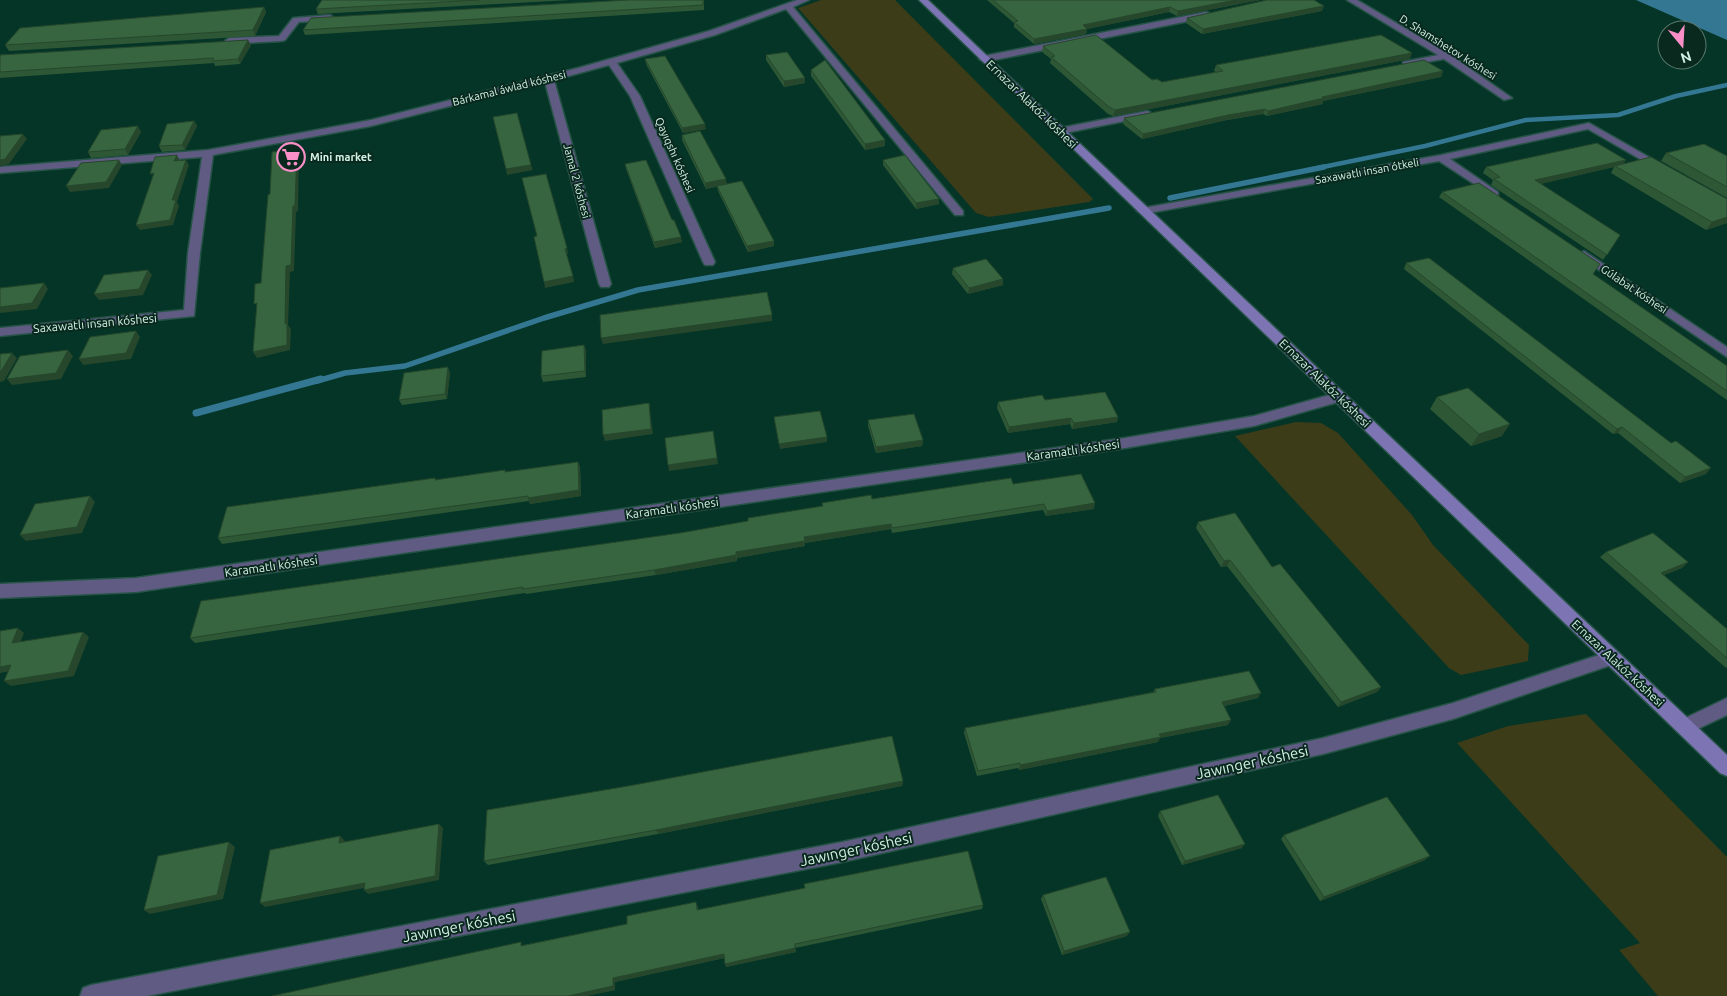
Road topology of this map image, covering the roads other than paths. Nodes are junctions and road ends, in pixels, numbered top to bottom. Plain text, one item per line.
1 (805, 0) edge
2 (923, 0) edge
3 (1351, 0) edge
4 (788, 6) junction
5 (1213, 13) edge
6 (335, 18) edge
7 (214, 42) edge
8 (1446, 56) junction
9 (984, 58) junction
10 (611, 61) junction
11 (1398, 66) edge
12 (549, 78) junction
13 (1507, 98) dead end
14 (1156, 112) edge
15 (1060, 130) junction
16 (208, 153) junction
17 (1441, 158) junction
18 (0, 170) edge
19 (1675, 176) edge
20 (1506, 202) edge
21 (1143, 211) junction
22 (960, 213) dead end
23 (1572, 247) edge
24 (709, 262) dead end
25 (606, 284) dead end
26 (0, 332) edge
27 (1727, 352) edge
28 (1340, 397) junction
29 (0, 591) edge
30 (1611, 658) junction
31 (1727, 706) edge
32 (1685, 727) junction
33 (1727, 767) edge
34 (91, 996) edge

1 - 4 street, Bárkamal áwlad kóshesi
2 - 9 main road, Ernazar Alakóz kóshesi
3 - 8 street, D. Shamshetov kóshesi
4 - 10 street, Bárkamal áwlad kóshesi
4 - 22 street
5 - 9 street
6 - 7 street
8 - 11 street
8 - 13 street, D. Shamshetov kóshesi
9 - 15 main road, Ernazar Alakóz kóshesi
10 - 12 street, Bárkamal áwlad kóshesi
10 - 24 street, Qayıqshı kóshesi
12 - 16 street, Bárkamal áwlad kóshesi
12 - 25 street, Jamal 2 kóshesi
14 - 15 street
15 - 21 main road, Ernazar Alakóz kóshesi
16 - 18 street, Bárkamal áwlad kóshesi
16 - 26 street, Saxawatlı insan kóshesi
17 - 19 street, Saxawatlı insan ótkeli
17 - 20 street
17 - 21 street, Saxawatlı insan ótkeli
21 - 28 main road, Ernazar Alakóz kóshesi
23 - 27 street, Gúlabat kóshesi
28 - 29 street, Karamatlı kóshesi
28 - 30 main road, Ernazar Alakóz kóshesi
30 - 32 main road, Ernazar Alakóz kóshesi
30 - 34 street, Jawınger kóshesi
31 - 32 street
32 - 33 main road, Ernazar Alakóz kóshesi

